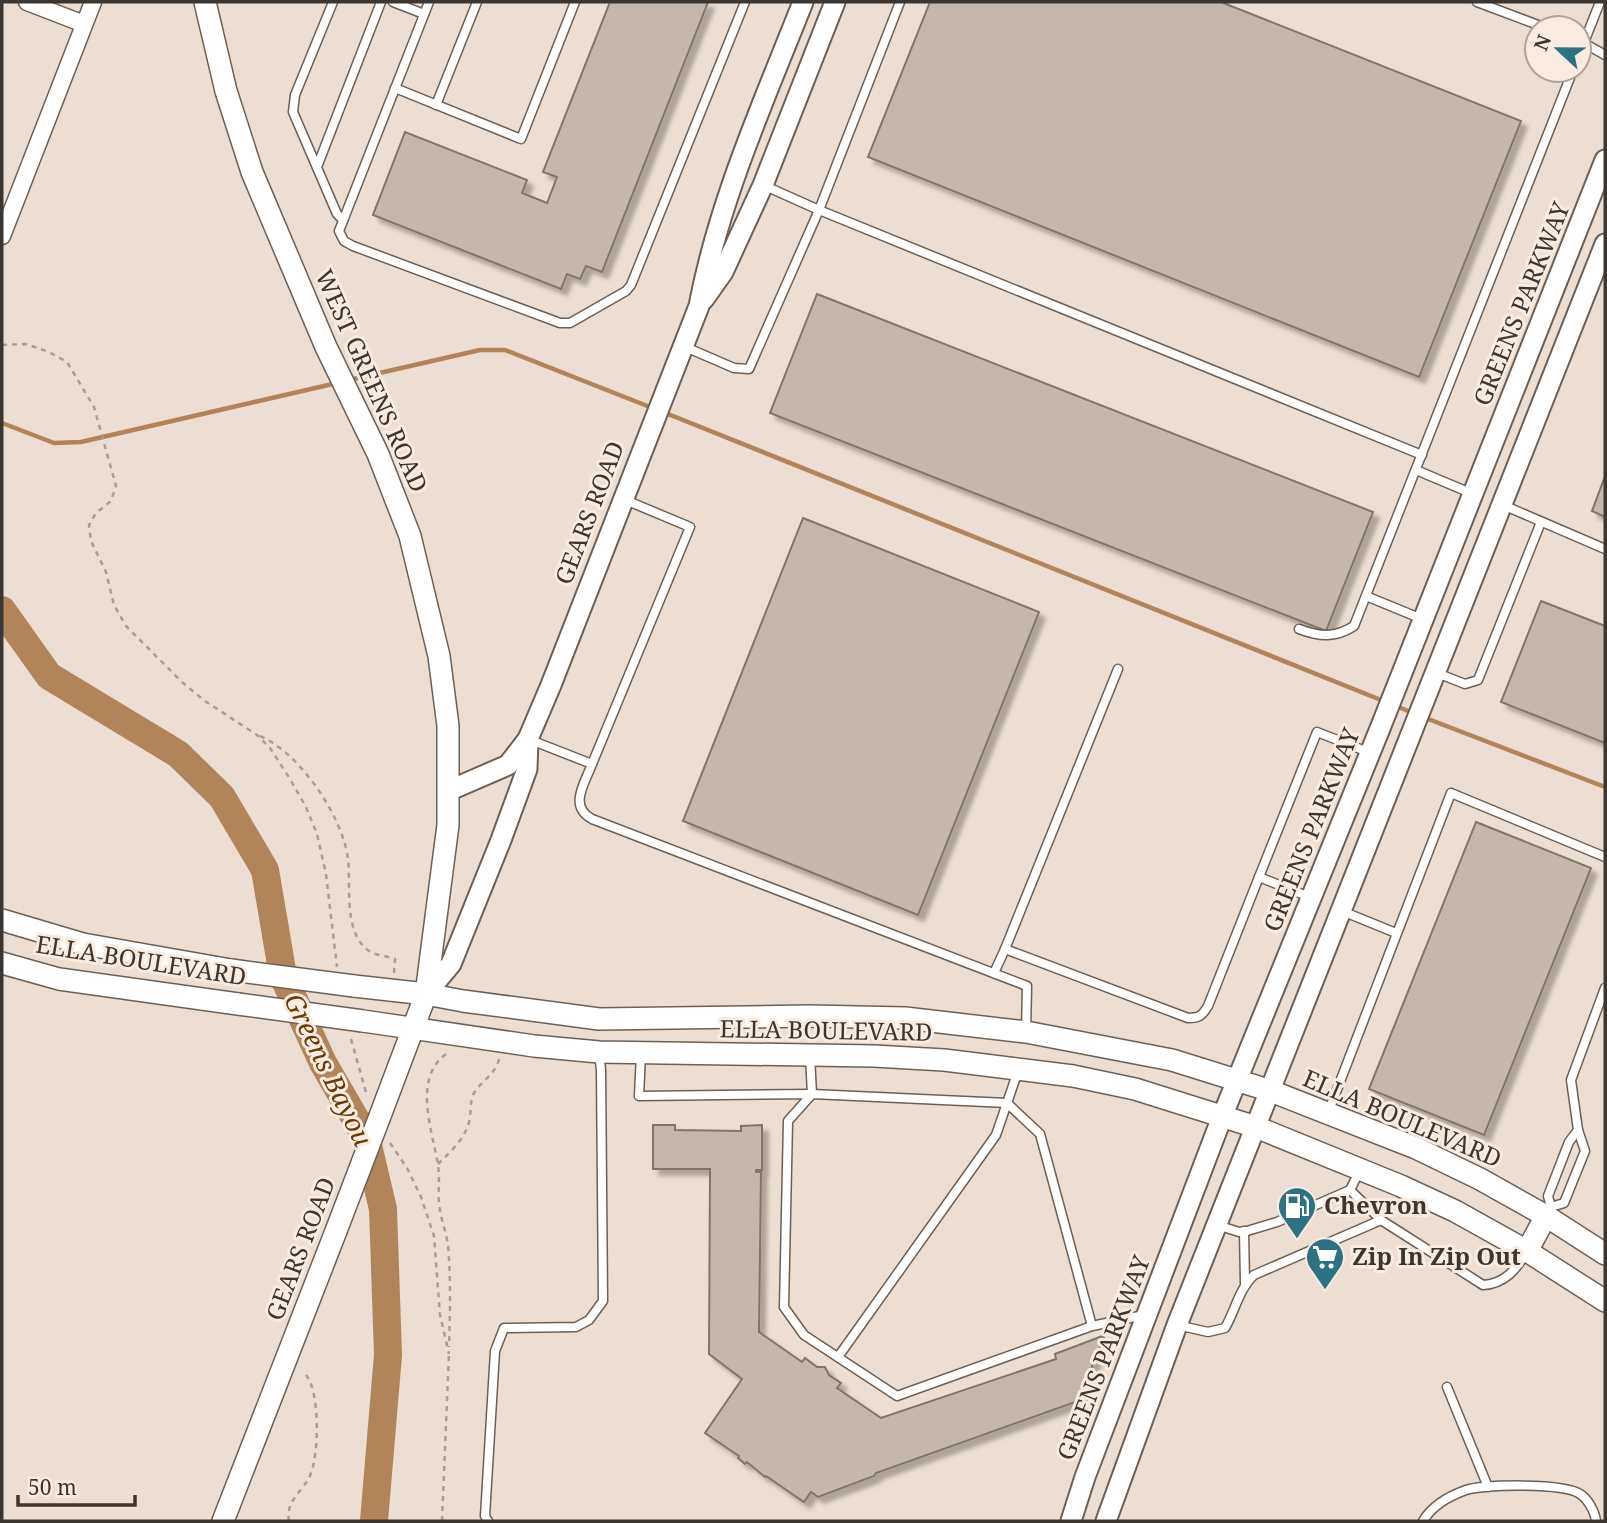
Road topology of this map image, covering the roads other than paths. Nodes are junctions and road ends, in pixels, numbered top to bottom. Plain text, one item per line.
1 (27, 2) edge
2 (93, 2) edge
3 (205, 2) edge
4 (332, 2) edge
5 (381, 2) edge
6 (393, 2) edge
7 (429, 2) edge
8 (477, 2) edge
9 (576, 2) edge
10 (745, 2) edge
11 (803, 2) edge
12 (835, 2) edge
13 (900, 2) edge
14 (1477, 2) edge
15 (424, 14) junction
16 (1523, 19) edge
17 (84, 24) junction
18 (1568, 84) edge
19 (395, 88) junction
20 (436, 105) junction
21 (1605, 160) edge
22 (317, 167) junction
23 (763, 185) junction
24 (819, 210) junction
25 (343, 220) junction
26 (2, 236) edge
27 (1605, 244) edge
28 (699, 306) junction
29 (683, 346) junction
30 (1422, 455) junction
31 (1416, 470) junction
32 (1473, 494) junction
33 (623, 499) junction
34 (1503, 505) junction
35 (1541, 522) junction
36 (1605, 550) edge
37 (1366, 596) junction
38 (1423, 620) junction
39 (1299, 629) dead end
40 (1118, 669) dead end
41 (1434, 672) junction
42 (528, 738) junction
43 (1370, 753) junction
44 (592, 764) junction
45 (448, 791) junction
46 (1605, 857) edge
47 (1259, 877) junction
48 (1312, 898) junction
49 (1342, 911) junction
50 (2, 920) edge
51 (1396, 933) junction
52 (1005, 949) junction
53 (2, 963) edge
54 (995, 973) junction
55 (1605, 988) edge
56 (426, 994) junction
57 (810, 1016) junction
58 (599, 1019) junction
59 (414, 1027) junction
60 (1026, 1032) junction
61 (598, 1052) junction
62 (642, 1054) junction
63 (810, 1054) junction
64 (1019, 1068) junction
65 (1238, 1079) junction
66 (1271, 1091) junction
67 (812, 1094) junction
68 (1007, 1104) junction
69 (1328, 1113) junction
70 (1222, 1117) junction
71 (1256, 1127) junction
72 (1578, 1130) junction
73 (1360, 1169) junction
74 (1350, 1190) junction
75 (1548, 1212) junction
76 (1381, 1220) junction
77 (1217, 1225) junction
78 (1244, 1231) junction
79 (1527, 1251) junction
80 (1605, 1254) edge
81 (1245, 1283) junction
82 (1605, 1301) edge
83 (1147, 1315) junction
84 (1177, 1325) junction
85 (1092, 1326) junction
86 (838, 1357) junction
87 (1447, 1387) dead end
88 (1488, 1487) junction
89 (223, 1521) edge
90 (488, 1521) edge
91 (1071, 1521) edge
92 (1105, 1521) edge
93 (1423, 1521) edge
94 (1596, 1521) edge

1 - 17 street
2 - 17 street
3 - 45 main road, WEST GREENS ROAD
4 - 22 lane
5 - 22 lane
6 - 15 lane
7 - 15 lane
8 - 20 lane
9 - 20 lane
10 - 25 lane
11 - 28 street, GEARS ROAD
12 - 23 street, GEARS ROAD
13 - 24 lane
14 - 16 lane
15 - 19 lane
17 - 26 street
18 - 30 lane
19 - 20 lane
19 - 25 lane
21 - 32 street, GREENS PARKWAY
22 - 25 lane
23 - 24 lane
23 - 28 street, GEARS ROAD
24 - 29 lane
24 - 30 lane
27 - 34 street
28 - 29 street, GEARS ROAD
29 - 33 street, GEARS ROAD
30 - 31 lane
31 - 32 lane
31 - 37 lane
32 - 34 street
32 - 38 street, GREENS PARKWAY
33 - 42 street, GEARS ROAD
33 - 44 lane
34 - 35 lane
34 - 41 street
35 - 36 lane
35 - 41 lane
37 - 38 lane
37 - 39 lane
38 - 43 street, GREENS PARKWAY
40 - 52 lane
41 - 49 street
42 - 44 lane
42 - 45 street, GEARS ROAD
42 - 56 street, GEARS ROAD
43 - 47 lane
43 - 48 street, GREENS PARKWAY
44 - 54 lane
45 - 56 main road, GEARS ROAD
46 - 51 lane
47 - 48 lane
47 - 52 lane
48 - 49 street
48 - 65 street, GREENS PARKWAY
49 - 51 lane
49 - 66 street
50 - 56 main road, ELLA BOULEVARD, bridge
51 - 69 lane
52 - 54 lane
53 - 59 main road, ELLA BOULEVARD, bridge
54 - 60 lane
55 - 72 lane
56 - 58 main road, ELLA BOULEVARD
56 - 59 main road, GEARS ROAD
57 - 58 main road, ELLA BOULEVARD
57 - 60 main road, ELLA BOULEVARD
57 - 63 main road
58 - 61 main road
59 - 61 main road, ELLA BOULEVARD
59 - 89 main road, GEARS ROAD, bridge
60 - 64 main road
60 - 65 main road, ELLA BOULEVARD
61 - 62 main road, ELLA BOULEVARD
61 - 90 lane
62 - 63 main road, ELLA BOULEVARD
62 - 67 lane
63 - 64 main road, ELLA BOULEVARD
63 - 67 lane
64 - 68 lane
64 - 70 main road, ELLA BOULEVARD
65 - 66 main road, ELLA BOULEVARD
65 - 70 street, GREENS PARKWAY
66 - 69 main road, ELLA BOULEVARD
66 - 71 street
67 - 68 lane
67 - 86 lane
68 - 85 lane
68 - 86 lane
69 - 75 main road, ELLA BOULEVARD
70 - 71 main road, ELLA BOULEVARD
70 - 83 street, GREENS PARKWAY
71 - 73 main road, ELLA BOULEVARD
71 - 77 street
72 - 75 lane
72 - 75 lane
73 - 74 lane
73 - 79 main road, ELLA BOULEVARD
74 - 76 lane
74 - 78 lane
75 - 79 main road
75 - 80 main road, ELLA BOULEVARD
76 - 79 lane
76 - 81 lane
77 - 78 lane
77 - 84 street
78 - 81 lane
79 - 82 main road, ELLA BOULEVARD
81 - 84 lane
83 - 84 street
83 - 85 lane
83 - 91 street, GREENS PARKWAY
84 - 92 street
85 - 86 lane
87 - 88 lane
88 - 93 lane
88 - 94 lane

